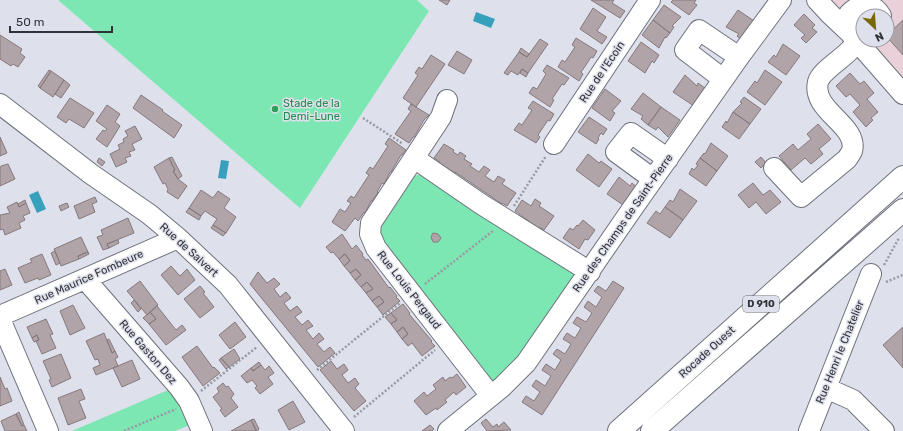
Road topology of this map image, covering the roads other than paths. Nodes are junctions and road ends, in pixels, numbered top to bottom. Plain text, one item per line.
1 (650, 0) edge
2 (781, 0) edge
3 (818, 1) edge
4 (856, 8) edge
5 (878, 8) edge
6 (853, 10) joint
7 (855, 30) edge
8 (855, 33) edge
9 (855, 44) edge
10 (868, 48) edge
11 (738, 57) junction
12 (723, 80) junction
13 (903, 94) edge
14 (446, 100) dead end
15 (0, 104) edge
16 (554, 144) road end
17 (416, 156) junction
18 (668, 159) junction
19 (774, 168) dead end
20 (903, 177) edge
21 (653, 179) junction
22 (903, 210) edge
23 (178, 238) junction
24 (877, 270) road end
25 (590, 272) junction
26 (85, 279) junction
27 (0, 316) edge
28 (0, 319) edge
29 (826, 388) junction
30 (491, 396) junction
31 (343, 429) edge
32 (48, 431) edge
33 (202, 431) edge
34 (448, 431) edge
35 (619, 431) edge
36 (652, 431) edge
37 (809, 431) edge
38 (884, 431) edge

1 - 16 street, Rue de l'Ecoin
2 - 11 street, Rue des Champs de Saint-Pierre
3 - 6 street
3 - 8 street
4 - 5 street
6 - 7 street
9 - 19 street
10 - 13 street
11 - 12 street, Rue des Champs de Saint-Pierre
11 - 12 street
12 - 18 street, Rue des Champs de Saint-Pierre
14 - 17 street, Rue Louis Pergaud
15 - 23 street, Rue de Salvert
17 - 25 street
17 - 30 street, Rue Louis Pergaud
18 - 21 street, Rue des Champs de Saint-Pierre
18 - 21 street
20 - 35 main road, Rocade Ouest / D 910
21 - 25 street, Rue des Champs de Saint-Pierre
22 - 36 main road, D 910
23 - 26 street, Rue Maurice Fombeure
23 - 31 street, Rue de Salvert
24 - 29 street, Rue Henri le Chatelier
25 - 30 street, Rue des Champs de Saint-Pierre
26 - 27 street, Rue Maurice Fombeure
26 - 33 street, Rue Gaston Dez
28 - 32 street
29 - 37 street, Rue Henri le Chatelier
29 - 38 street
30 - 34 street, Rue des Champs de Saint-Pierre

